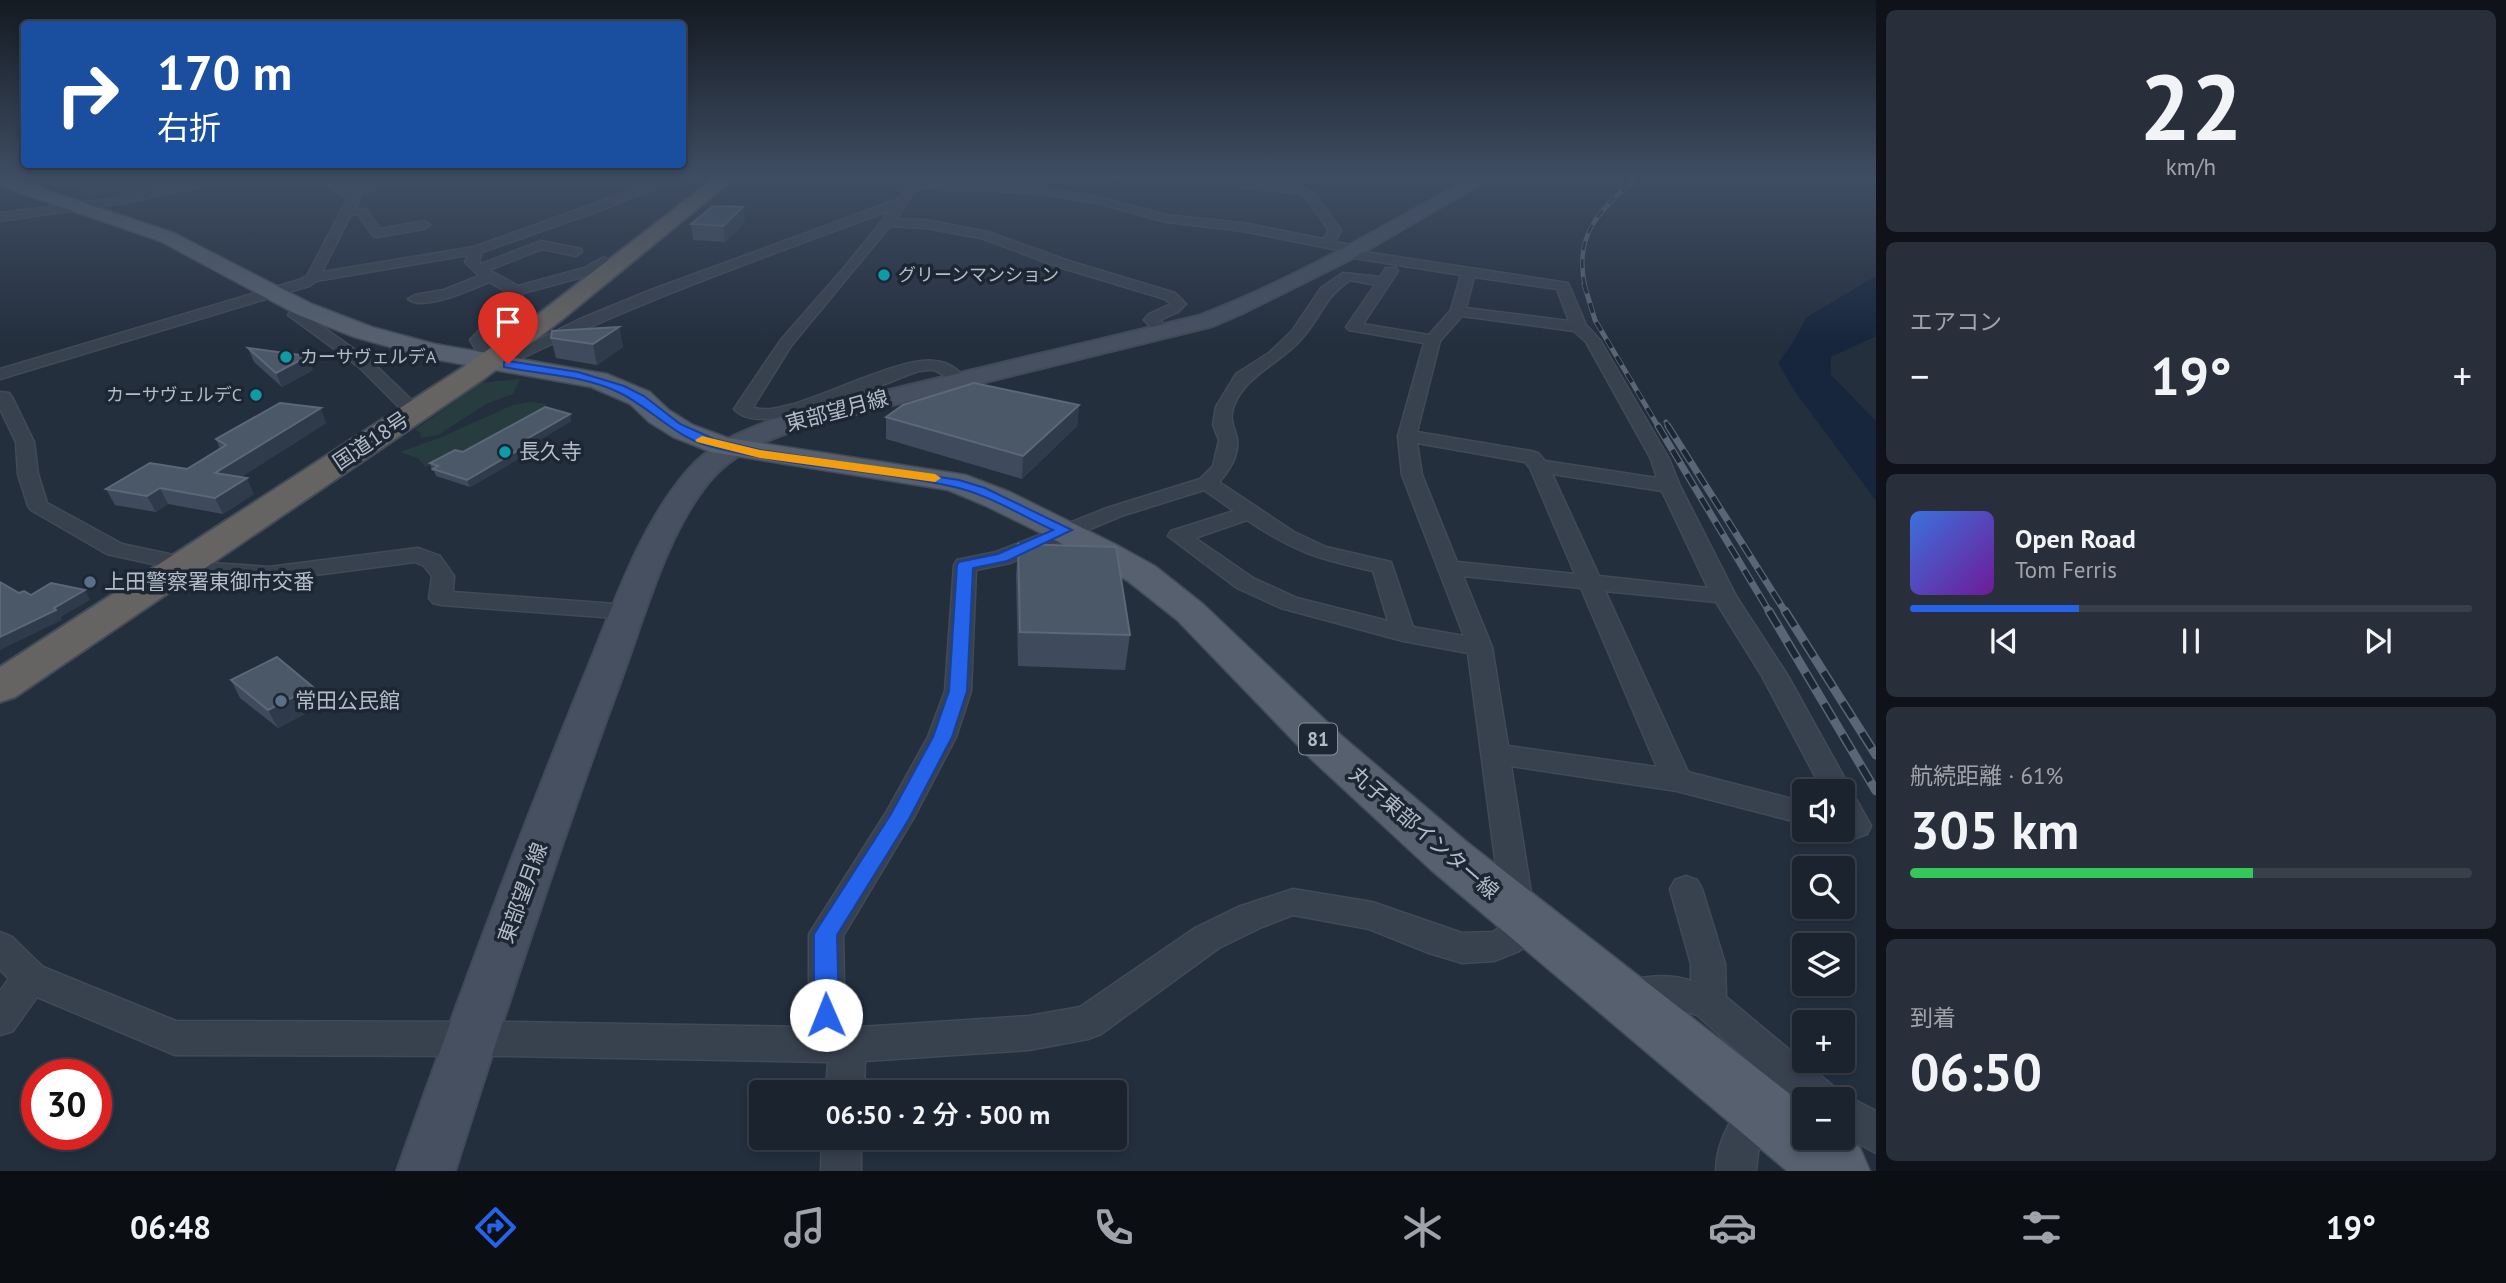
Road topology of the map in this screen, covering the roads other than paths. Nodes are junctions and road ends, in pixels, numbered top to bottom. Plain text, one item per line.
1 (151, 232) edge
2 (336, 232) edge
3 (530, 232) edge
4 (658, 232) edge
5 (821, 232) edge
6 (879, 232) edge
7 (963, 232) edge
8 (1269, 232) edge
9 (1334, 232) edge
10 (1386, 232) edge
11 (425, 242) dead end
12 (1328, 242) junction
13 (476, 250) junction
14 (1351, 251) junction
15 (576, 252) dead end
16 (444, 255) junction
17 (604, 261) dead end
18 (1396, 262) junction
19 (1469, 272) junction
20 (484, 273) junction
21 (312, 278) junction
22 (1384, 282) junction
23 (516, 291) junction
24 (274, 292) junction
25 (415, 299) dead end
26 (311, 311) junction
27 (1458, 311) junction
28 (550, 317) junction
29 (583, 323) junction
30 (343, 325) junction
31 (1579, 327) junction
32 (320, 332) junction
33 (1164, 332) junction
34 (1433, 340) junction
35 (497, 355) junction
36 (0, 374) edge
37 (958, 380) junction
38 (0, 397) edge
39 (414, 412) junction
40 (1407, 436) junction
41 (732, 448) junction
42 (1539, 466) junction
43 (1207, 483) junction
44 (1670, 486) junction
45 (1250, 512) junction
46 (1065, 530) junction
47 (187, 564) junction
48 (1449, 568) junction
49 (1591, 583) junction
50 (1724, 596) junction
51 (629, 612) junction
52 (1403, 633) junction
53 (1480, 647) junction
54 (0, 687) edge
55 (1496, 754) junction
56 (1831, 779) edge
57 (1677, 780) junction
58 (1792, 810) edge
59 (1686, 889) dead end
60 (1518, 912) junction
61 (0, 947) edge
62 (31, 978) junction
63 (1623, 996) junction
64 (1709, 1004) junction
65 (0, 1019) edge
66 (471, 1039) junction
67 (837, 1044) junction
68 (843, 1080) edge
69 (1803, 1087) edge
70 (1763, 1110) junction
71 (1855, 1120) edge
72 (1876, 1133) edge
73 (842, 1150) edge
74 (426, 1171) edge
75 (841, 1171) edge
76 (1737, 1171) edge
77 (1837, 1171) edge

1 - 24 main road, 81
2 - 21 street
3 - 13 street
4 - 28 highway, 国道18号
5 - 29 street
6 - 37 street
7 - 33 street
8 - 12 street
9 - 12 street
10 - 14 main road, 東部望月線
11 - 16 street
12 - 14 street
13 - 16 street
13 - 20 street
14 - 18 street
14 - 33 main road, 東部望月線
15 - 20 street
16 - 21 street
17 - 23 street
18 - 19 street
18 - 22 street
19 - 27 street
19 - 31 street
20 - 23 street
20 - 25 street
21 - 24 street
22 - 34 street
22 - 43 street
23 - 35 street
24 - 26 main road, 81
24 - 36 street
26 - 30 main road, 81
26 - 32 street
27 - 31 street
27 - 34 street
28 - 29 street
28 - 35 highway, 国道18号
29 - 35 street
30 - 32 street
30 - 35 main road, 81
31 - 44 street
32 - 39 street
33 - 37 main road, 東部望月線
34 - 40 street
35 - 39 highway, 国道18号
35 - 41 main road, 丸子東部インター線 / 81
37 - 41 main road, 東部望月線
38 - 47 street
39 - 47 highway, 国道18号
40 - 42 street
40 - 48 street
41 - 46 main road, 丸子東部インター線 / 81
41 - 51 main road, 東部望月線
42 - 44 street
42 - 49 street
43 - 45 street
43 - 46 street
44 - 50 street
45 - 52 street
45 - 52 street
46 - 60 main road, 丸子東部インター線 / 81
46 - 67 street
47 - 51 street
47 - 54 highway, 国道18号
48 - 49 street
48 - 53 street
49 - 50 street
49 - 57 street
50 - 56 street
51 - 66 main road, 東部望月線
52 - 53 street
53 - 55 street
55 - 57 street
55 - 60 street
57 - 58 street
59 - 64 street
60 - 63 main road, 丸子東部インター線 / 81
60 - 67 street
61 - 62 street
62 - 65 street
62 - 66 street
63 - 64 street
63 - 70 main road, 丸子東部インター線 / 81
64 - 69 street
66 - 67 street
66 - 74 main road, 東部望月線
67 - 68 street
70 - 76 street
70 - 77 main road, 丸子東部インター線 / 81
71 - 72 street
73 - 75 street

